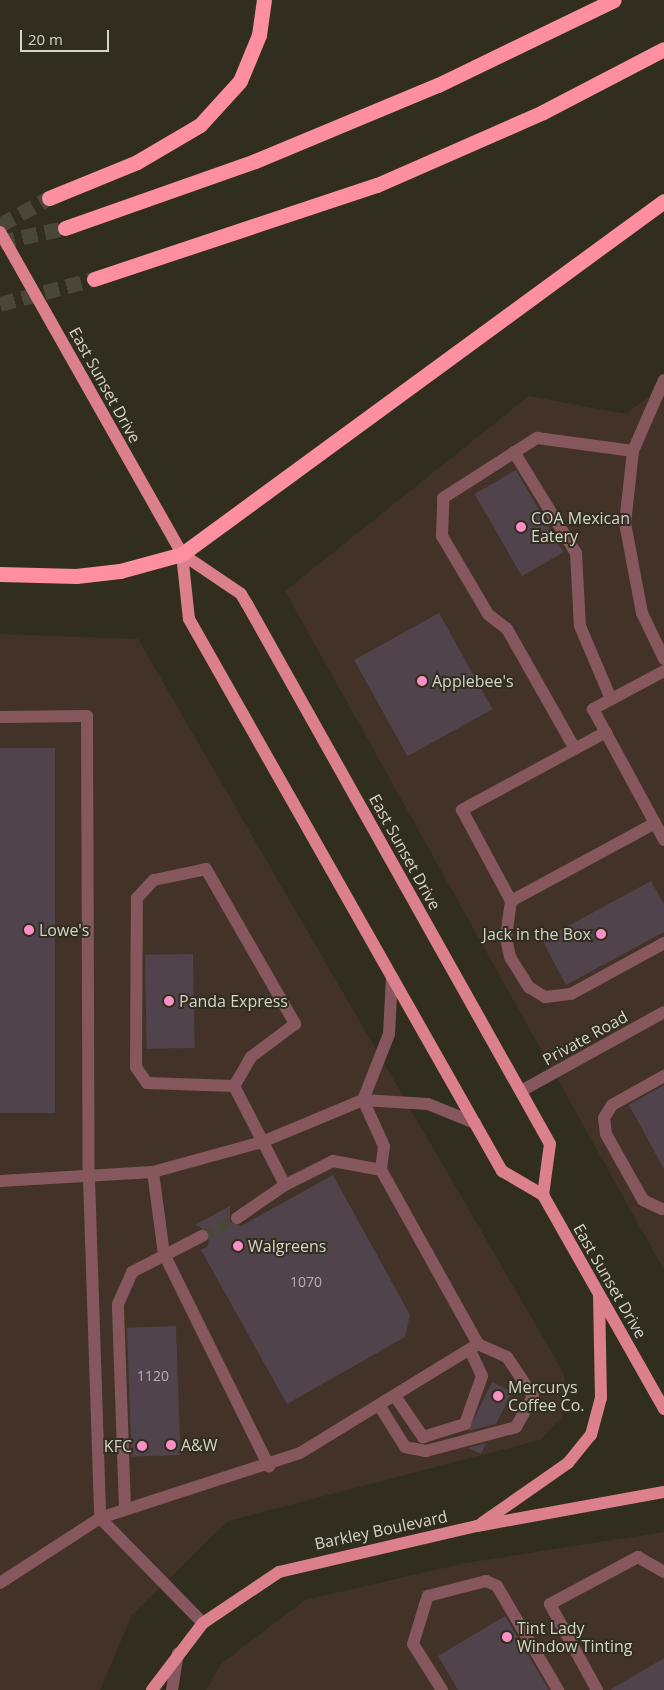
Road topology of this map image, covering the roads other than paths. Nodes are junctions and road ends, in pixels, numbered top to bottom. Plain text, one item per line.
1 (264, 0) edge
2 (614, 0) edge
3 (664, 49) edge
4 (49, 198) tunnel mouth
5 (664, 201) edge
6 (65, 228) tunnel mouth
7 (0, 232) edge
8 (94, 279) tunnel mouth
9 (664, 380) edge
10 (514, 452) junction
11 (633, 452) junction
12 (182, 554) junction
13 (0, 574) edge
14 (664, 659) edge
15 (664, 671) edge
16 (611, 699) junction
17 (0, 717) edge
18 (606, 732) junction
19 (575, 749) junction
20 (655, 823) junction
21 (664, 840) edge
22 (511, 901) junction
23 (664, 943) edge
24 (392, 977) junction
25 (664, 1012) edge
26 (664, 1076) edge
27 (234, 1086) junction
28 (521, 1092) junction
29 (363, 1100) junction
30 (475, 1123) junction
31 (262, 1142) junction
32 (381, 1170) junction
33 (153, 1172) junction
34 (90, 1179) junction
35 (0, 1181) edge
36 (285, 1185) junction
37 (543, 1195) junction
38 (663, 1210) edge
39 (237, 1218) tunnel mouth
40 (202, 1236) tunnel mouth
41 (164, 1254) junction
42 (599, 1293) junction
43 (474, 1347) junction
44 (395, 1396) junction
45 (379, 1405) junction
46 (664, 1409) edge
47 (269, 1466) junction
48 (664, 1492) edge
49 (125, 1509) junction
50 (100, 1518) junction
51 (477, 1526) junction
52 (664, 1572) edge
53 (0, 1583) edge
54 (203, 1623) junction
55 (178, 1651) junction
56 (152, 1690) edge
57 (172, 1690) edge
58 (442, 1690) edge
59 (558, 1690) edge
60 (597, 1690) edge

1 - 4 highway
2 - 6 highway
3 - 8 highway
5 - 12 highway
7 - 12 main road, East Sunset Drive
9 - 11 street
10 - 11 street
10 - 16 street
10 - 19 street
11 - 14 street
12 - 13 highway
12 - 24 main road, East Sunset Drive
12 - 28 main road, East Sunset Drive
15 - 16 street
16 - 18 street
17 - 34 street
18 - 19 street
18 - 20 street
19 - 22 street
20 - 21 street
20 - 22 street
22 - 23 street
24 - 29 street
24 - 30 main road, East Sunset Drive
25 - 28 street, Private Road
26 - 38 street
27 - 27 street
27 - 31 street
28 - 37 main road, East Sunset Drive
29 - 30 street
29 - 31 street
29 - 32 street
30 - 37 main road, East Sunset Drive
31 - 33 street
31 - 36 street
32 - 36 street
32 - 43 street
33 - 34 street
33 - 41 street
34 - 35 street
34 - 50 street
36 - 39 street
37 - 42 main road, East Sunset Drive
40 - 41 street
41 - 47 street
41 - 49 street
42 - 46 main road, East Sunset Drive
42 - 51 main road
43 - 44 street
43 - 44 street
43 - 45 street
44 - 45 street
45 - 47 street
47 - 49 street
48 - 51 main road, Barkley Boulevard
49 - 50 street
50 - 53 street
50 - 54 street
51 - 54 main road, Barkley Boulevard
52 - 60 street
54 - 55 main road, Barkley Boulevard
55 - 56 main road, Barkley Boulevard
55 - 57 street
58 - 59 street

